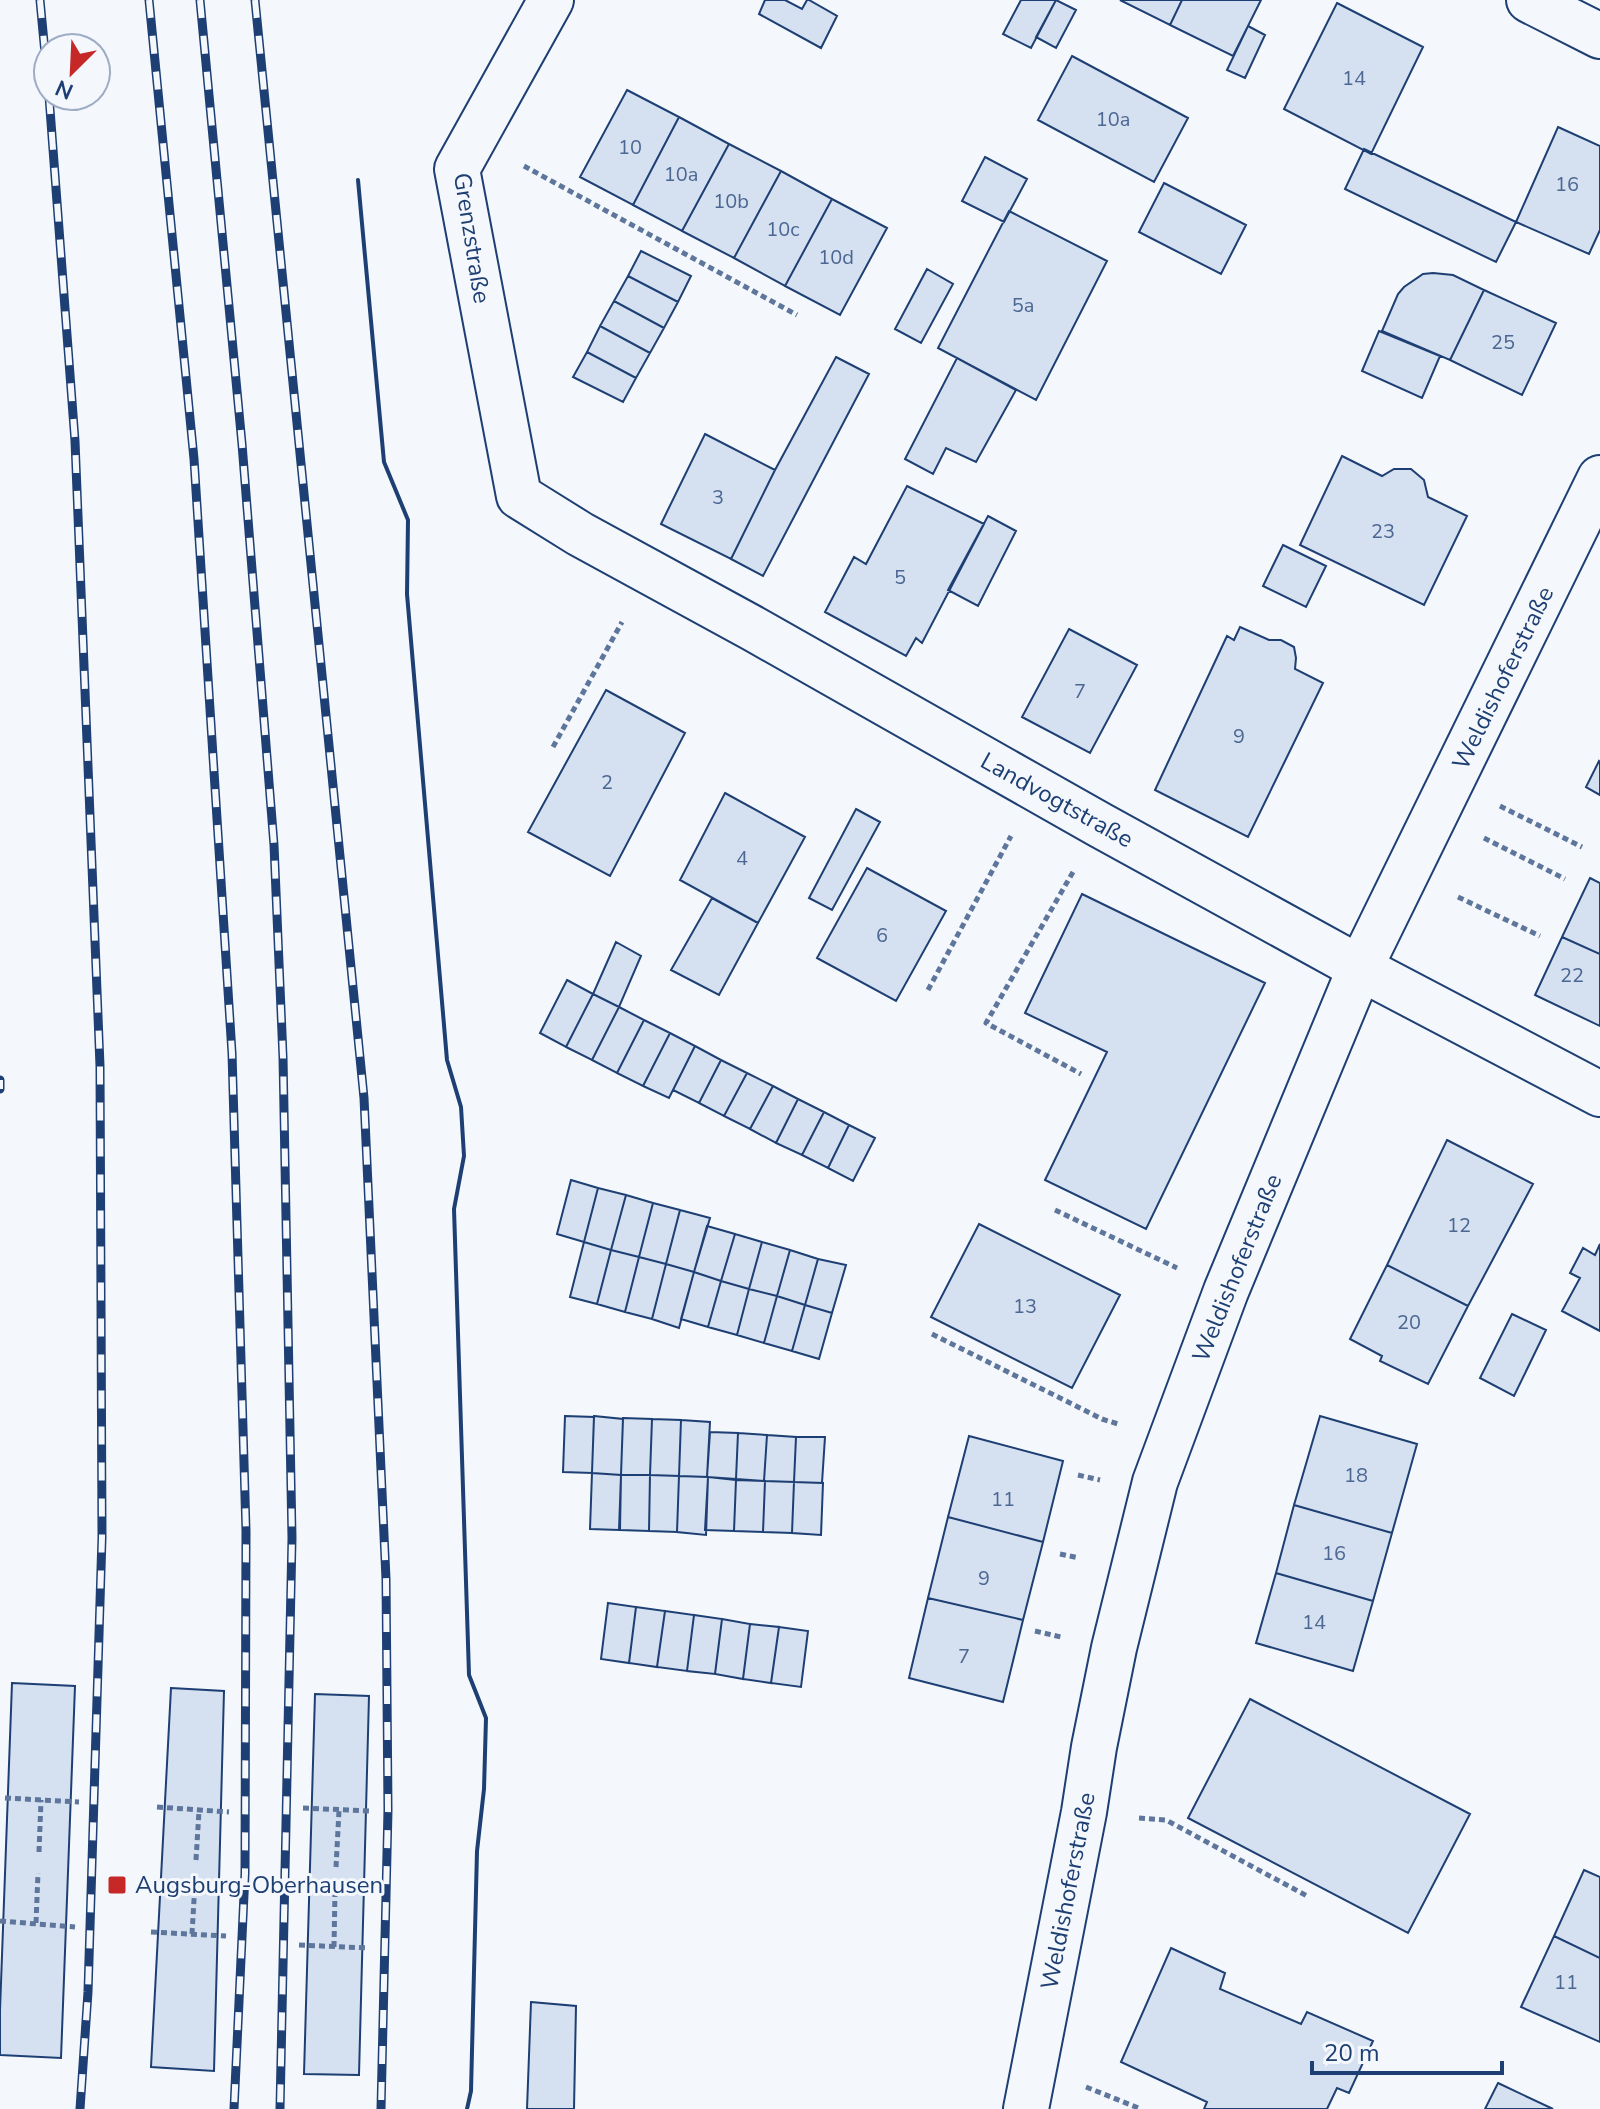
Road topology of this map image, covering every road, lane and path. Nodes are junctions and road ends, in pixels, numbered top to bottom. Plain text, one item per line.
1 (551, 0) edge
2 (1529, 0) edge
3 (1600, 36) edge
4 (475, 137) junction
5 (797, 315) dead end
6 (1600, 478) edge
7 (519, 496) joint
8 (650, 571) junction
9 (553, 747) dead end
10 (1037, 788) junction
11 (1444, 798) junction
12 (1100, 825) junction
13 (1582, 847) dead end
14 (1407, 872) junction
15 (1565, 879) dead end
16 (1540, 936) dead end
17 (1360, 968) junction
18 (928, 990) dead end
19 (1081, 1074) dead end
20 (1600, 1094) edge
21 (1055, 1210) dead end
22 (1226, 1291) junction
23 (932, 1334) dead end
24 (1170, 1441) junction
25 (5, 1798) dead end
26 (41, 1800) junction
27 (79, 1802) dead end
28 (157, 1807) dead end
29 (303, 1808) dead end
30 (199, 1811) junction
31 (339, 1811) junction
32 (370, 1811) dead end
33 (229, 1812) dead end
34 (1084, 1812) junction
35 (39, 1852) dead end
36 (196, 1860) dead end
37 (336, 1867) dead end
38 (38, 1873) dead end
39 (195, 1883) dead end
40 (335, 1891) dead end
41 (1307, 1896) dead end
42 (0, 1921) edge
43 (36, 1923) junction
44 (75, 1927) dead end
45 (151, 1932) dead end
46 (192, 1934) junction
47 (226, 1936) dead end
48 (299, 1945) dead end
49 (334, 1947) junction
50 (368, 1948) dead end
51 (1026, 2109) edge

1 - 4 street, Grenzstraße
2 - 3 street
4 - 5 path
4 - 7 street, Grenzstraße
6 - 11 street, Weldishoferstraße
7 - 8 street, Landvogtstraße
8 - 9 path
8 - 10 street, Landvogtstraße
10 - 12 street, Landvogtstraße
10 - 18 path
11 - 13 path
11 - 14 street, Weldishoferstraße
11 - 15 path
12 - 17 street, Landvogtstraße
12 - 19 path
14 - 16 path
14 - 17 street, Weldishoferstraße
17 - 20 street, Landvogtstraße
17 - 22 street, Weldishoferstraße
21 - 22 path
22 - 24 street, Weldishoferstraße
23 - 24 path
24 - 34 street, Weldishoferstraße
25 - 26 path
26 - 27 path
26 - 35 path
28 - 30 path
29 - 31 path
30 - 33 path
30 - 36 path
31 - 32 path
31 - 37 path
34 - 41 path
34 - 51 street, Weldishoferstraße
38 - 43 path
39 - 46 path
40 - 49 path
42 - 43 path
43 - 44 path
45 - 46 path
46 - 47 path
48 - 49 path
49 - 50 path

